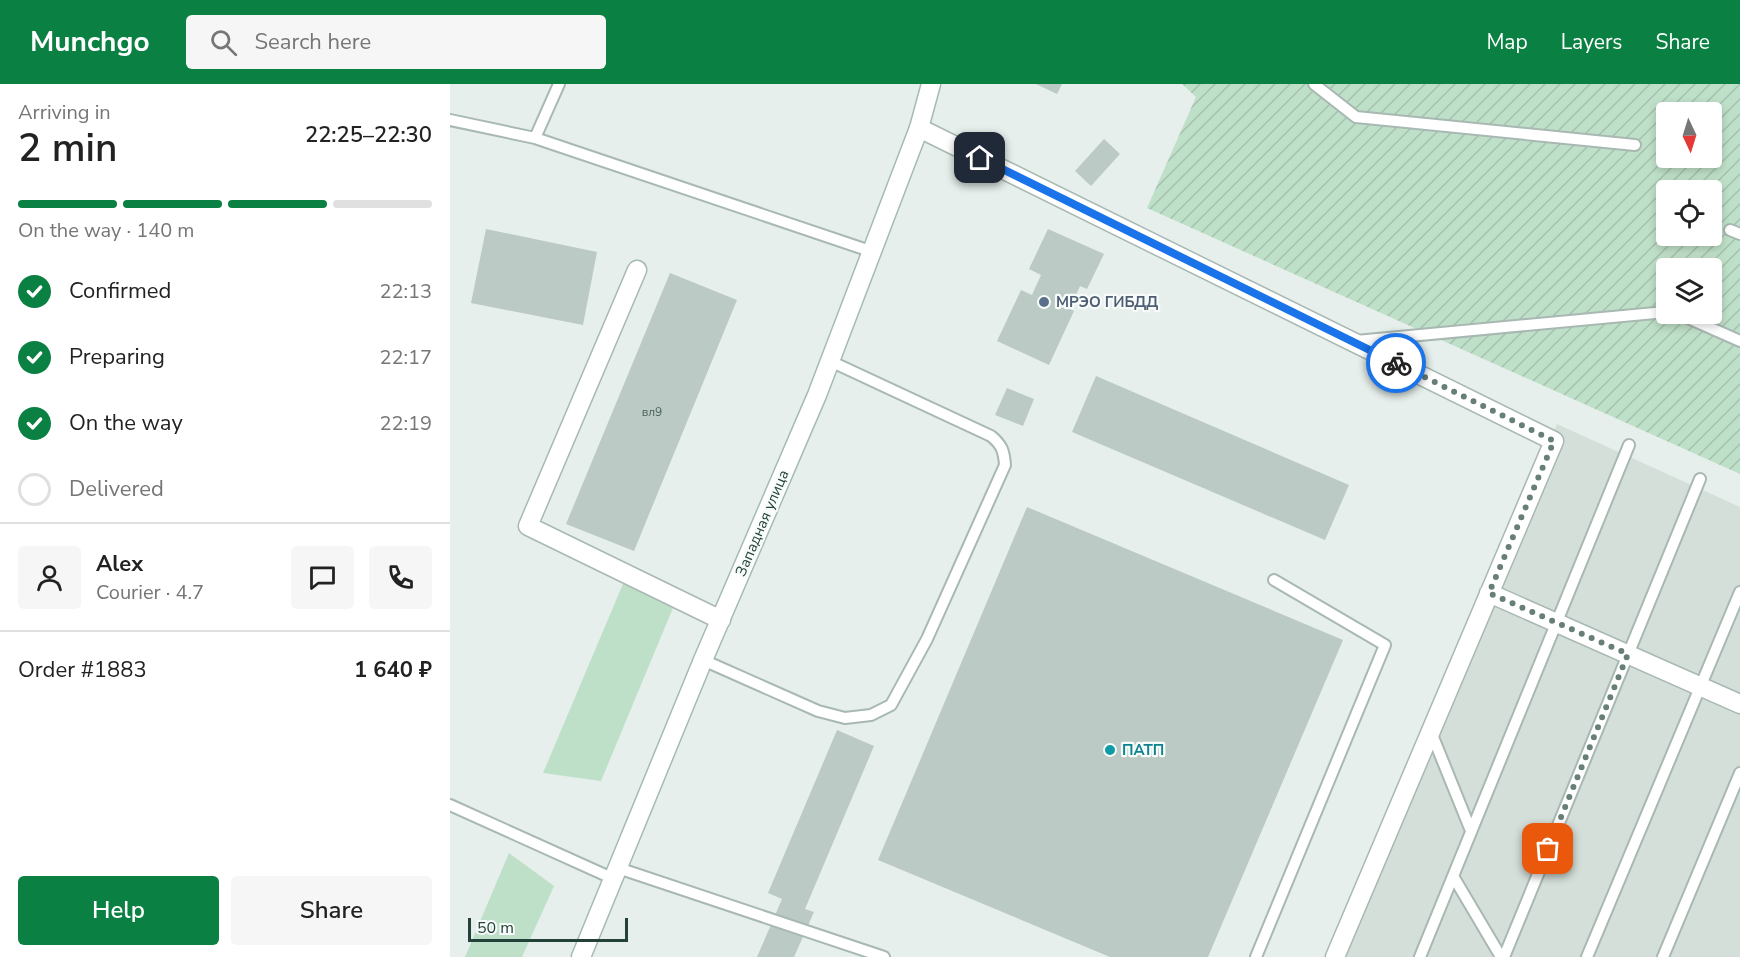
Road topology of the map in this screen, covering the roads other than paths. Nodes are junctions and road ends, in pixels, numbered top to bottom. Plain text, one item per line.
1 (560, 84) edge
2 (932, 84) edge
3 (1314, 84) edge
4 (450, 120) edge
5 (919, 128) junction
6 (535, 138) junction
7 (1635, 145) dead end
8 (873, 252) junction
9 (637, 270) dead end
10 (1656, 313) edge
11 (1702, 324) edge
12 (1740, 340) edge
13 (1353, 342) junction
14 (831, 361) junction
15 (1629, 445) dead end
16 (1700, 479) dead end
17 (1274, 580) dead end
18 (1740, 592) edge
19 (1489, 593) junction
20 (721, 620) junction
21 (1556, 623) junction
22 (1628, 654) junction
23 (703, 660) junction
24 (1700, 686) junction
25 (1740, 704) edge
26 (1431, 732) junction
27 (1740, 773) edge
28 (450, 805) edge
29 (1472, 831) junction
30 (616, 874) junction
31 (1453, 876) junction
32 (581, 957) edge
33 (884, 957) edge
34 (1256, 957) edge
35 (1335, 957) edge
36 (1420, 957) edge
37 (1502, 957) edge
38 (1587, 957) edge
39 (1663, 957) edge

1 - 6 lane
2 - 5 street, Западная улица
3 - 7 lane
4 - 6 lane
5 - 8 street, Западная улица
5 - 13 street
6 - 8 lane
8 - 14 street, Западная улица
9 - 20 street
10 - 13 lane
11 - 12 lane
13 - 19 street
14 - 20 street, Западная улица
14 - 23 lane
15 - 21 lane
16 - 22 lane
17 - 34 lane
18 - 24 lane
19 - 21 street
19 - 26 street
20 - 23 street, Западная улица
21 - 22 street
21 - 29 lane
22 - 24 street
22 - 37 lane
23 - 30 street, Западная улица
24 - 25 street
24 - 38 lane
26 - 29 lane
26 - 35 street
27 - 39 lane
28 - 30 lane
29 - 31 lane
30 - 32 street, Западная улица
30 - 33 lane
31 - 36 lane
31 - 37 lane

